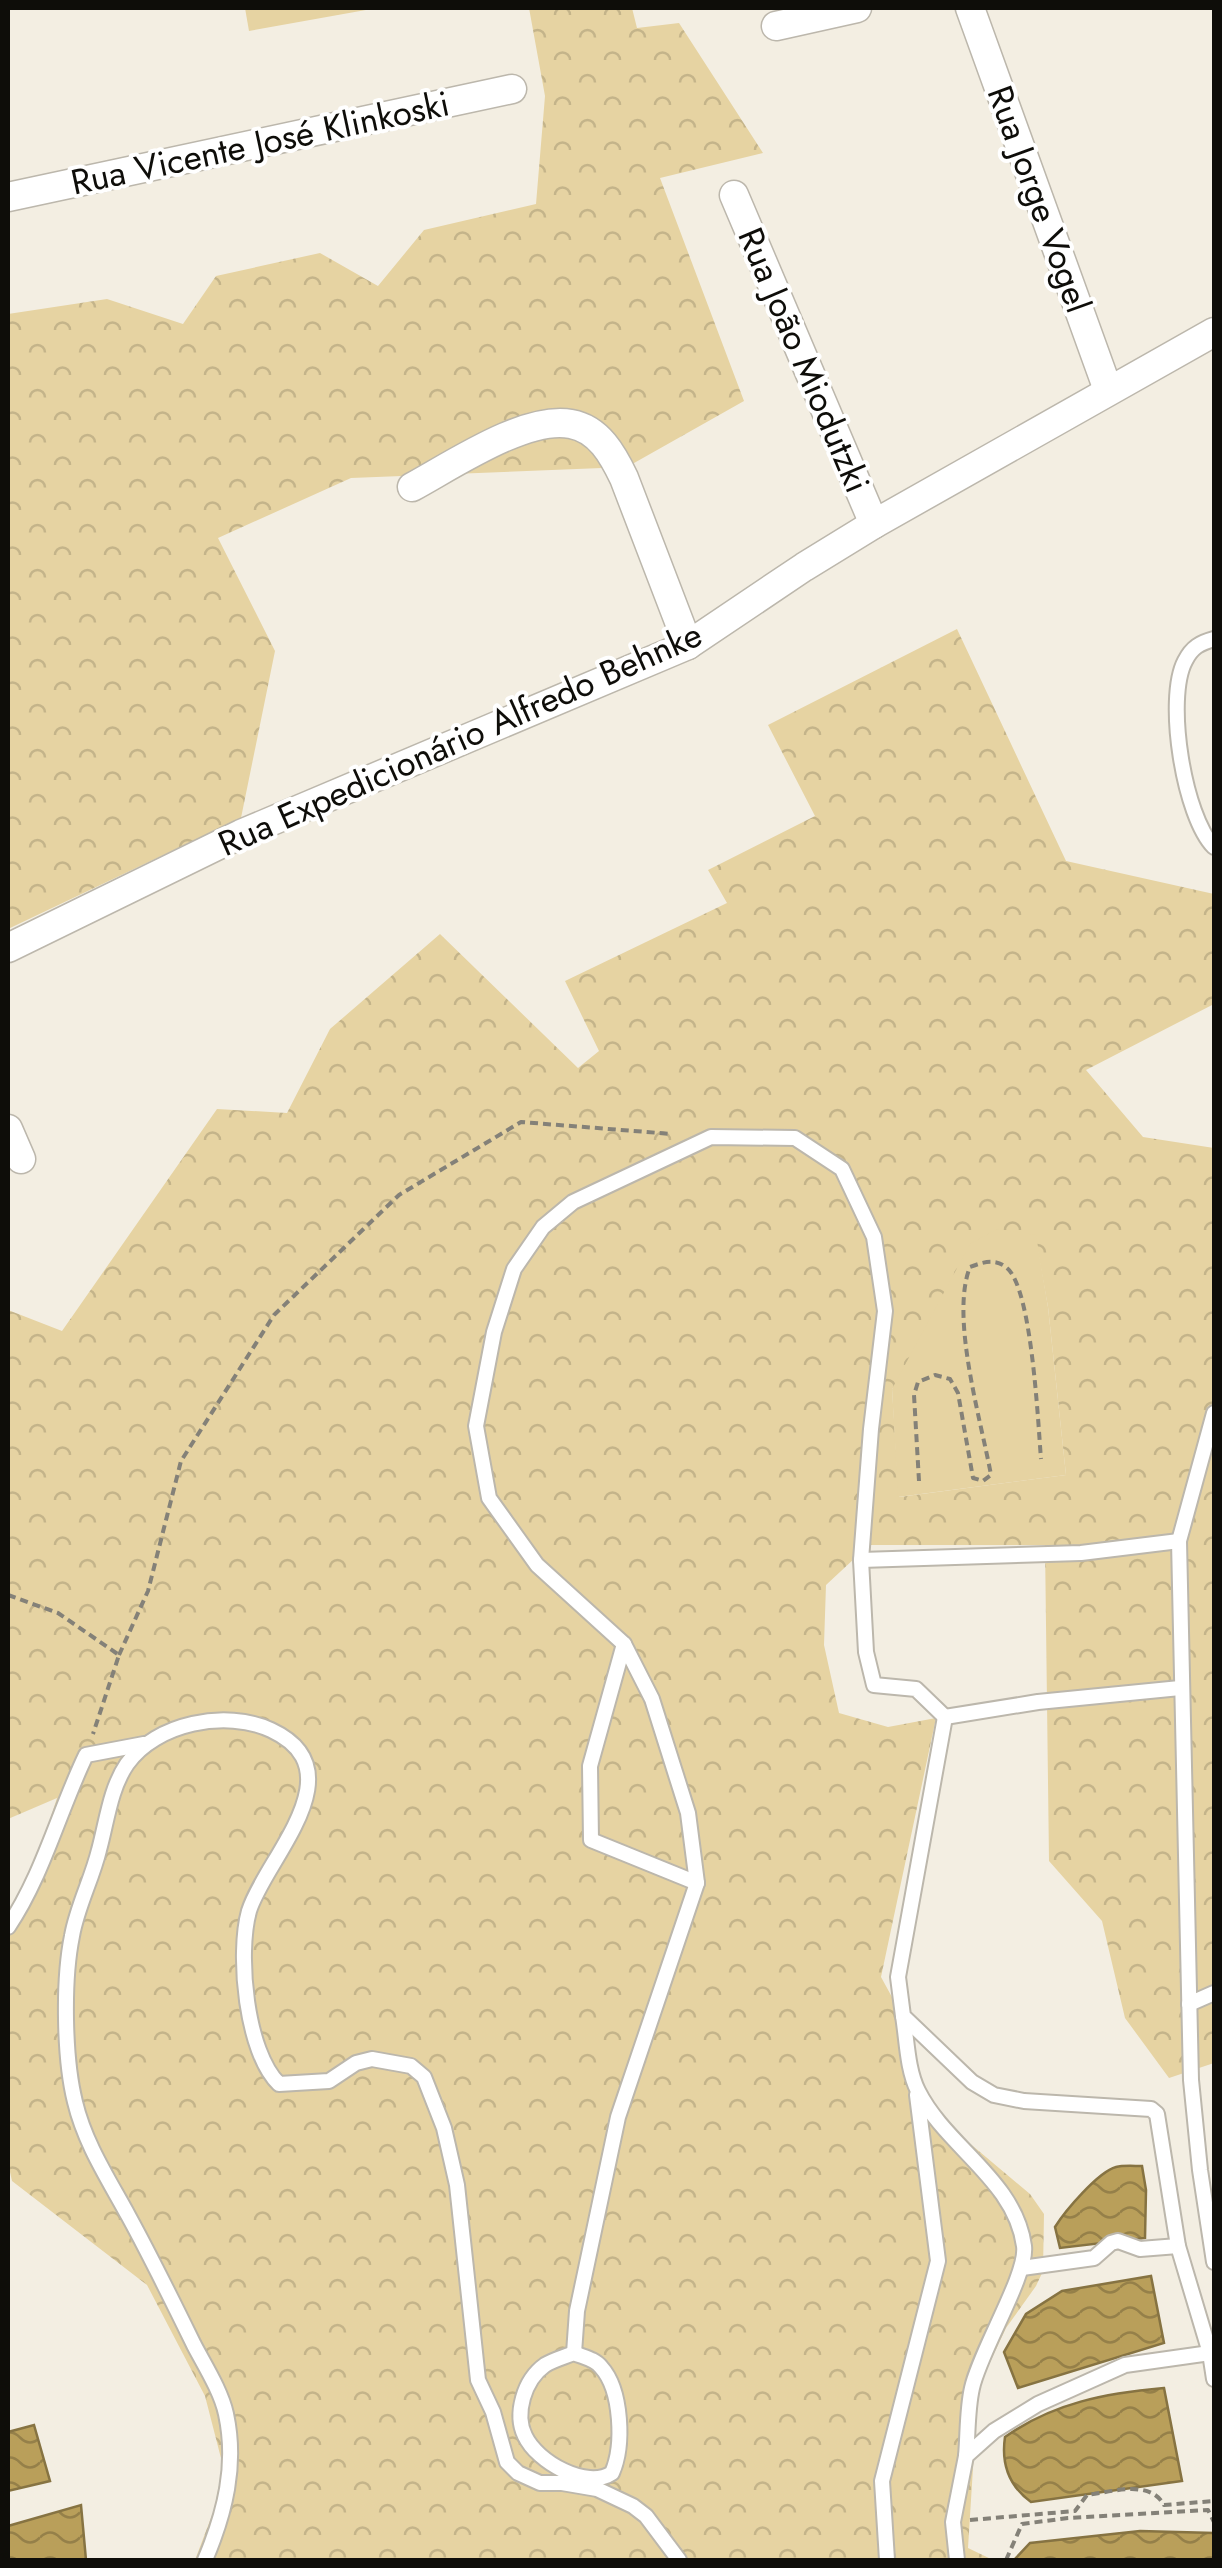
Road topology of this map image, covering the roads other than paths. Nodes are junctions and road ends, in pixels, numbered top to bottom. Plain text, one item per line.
1 (857, 8) edge
2 (970, 8) edge
3 (776, 26) dead end
4 (512, 89) dead end
5 (734, 196) dead end
6 (8, 197) edge
7 (1214, 332) edge
8 (1108, 390) junction
9 (412, 487) dead end
10 (874, 524) junction
11 (1214, 639) edge
12 (688, 645) junction
13 (1214, 846) edge
14 (8, 948) edge
15 (8, 1128) edge
16 (21, 1159) dead end
17 (1214, 1413) edge
18 (1179, 1541) junction
19 (861, 1560) junction
20 (624, 1644) junction
21 (1180, 1688) junction
22 (945, 1717) junction
23 (144, 1744) junction
24 (696, 1883) junction
25 (8, 1927) edge
26 (1214, 1993) edge
27 (1189, 2004) junction
28 (903, 2016) junction
29 (916, 2088) junction
30 (1178, 2246) junction
31 (1214, 2262) edge
32 (1022, 2268) junction
33 (574, 2353) junction
34 (1210, 2353) junction
35 (1214, 2379) edge
36 (966, 2456) junction
37 (205, 2560) edge
38 (679, 2560) edge
39 (887, 2560) edge
40 (958, 2560) edge

1 - 3 street
2 - 8 street, Rua Jorge Vogel
4 - 6 street, Rua Vicente José Klinkoski
5 - 10 street, Rua João Miodutzki
7 - 8 street, Rua Expedicionário Alfredo Behnke
8 - 10 street, Rua Expedicionário Alfredo Behnke
9 - 12 street
10 - 12 street, Rua Expedicionário Alfredo Behnke
11 - 13 lane
12 - 14 street, Rua Expedicionário Alfredo Behnke
15 - 16 street
17 - 18 lane
18 - 19 lane
18 - 21 lane
19 - 20 lane
19 - 22 lane
20 - 24 lane
20 - 24 lane
21 - 22 lane
21 - 27 lane
22 - 28 lane
23 - 25 lane
23 - 37 lane
23 - 38 lane
24 - 33 lane
26 - 27 lane
27 - 31 lane
28 - 29 lane
28 - 30 lane
29 - 32 lane
29 - 39 lane
30 - 32 lane
30 - 34 lane
32 - 36 lane
33 - 33 lane
34 - 35 lane
34 - 36 lane
36 - 40 lane

